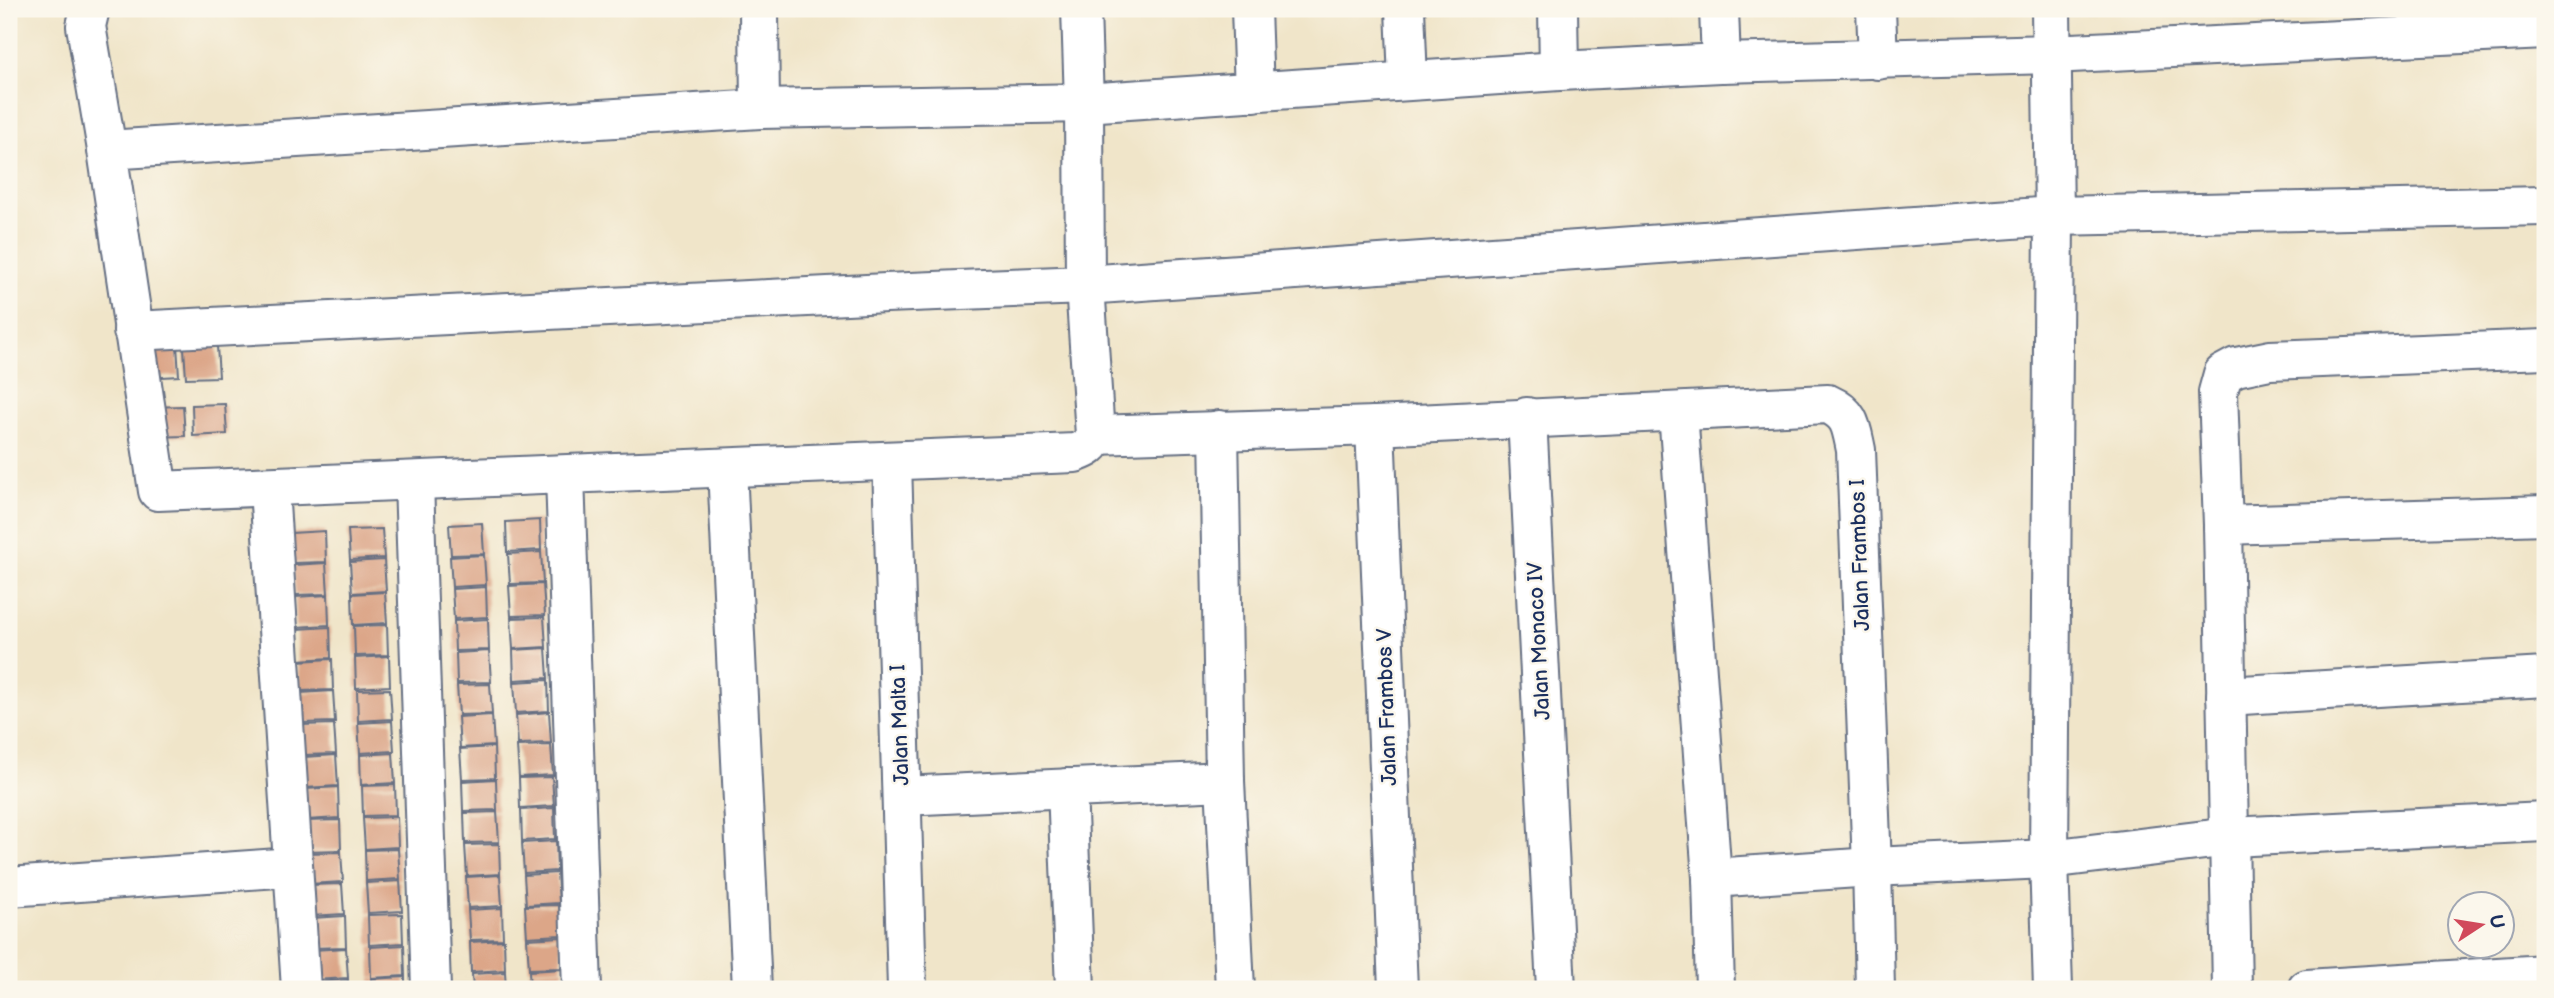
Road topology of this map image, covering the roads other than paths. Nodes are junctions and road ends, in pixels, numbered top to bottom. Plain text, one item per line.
1 (90, 9) edge
2 (759, 9) edge
3 (1081, 9) edge
4 (1251, 9) edge
5 (1405, 9) edge
6 (1558, 9) edge
7 (1719, 9) edge
8 (1876, 9) edge
9 (2051, 9) edge
10 (2545, 30) edge
11 (2051, 54) junction
12 (1878, 60) junction
13 (1721, 63) junction
14 (1559, 71) junction
15 (1408, 80) junction
16 (1254, 92) junction
17 (1084, 103) junction
18 (760, 108) junction
19 (107, 150) junction
20 (2545, 206) edge
21 (2054, 216) junction
22 (1085, 285) junction
23 (133, 331) junction
24 (2545, 349) edge
25 (1678, 412) junction
26 (1527, 418) junction
27 (1375, 426) junction
28 (1219, 430) junction
29 (1095, 435) junction
30 (892, 461) junction
31 (727, 468) junction
32 (565, 475) junction
33 (414, 482) junction
34 (269, 488) junction
35 (2545, 515) edge
36 (2223, 525) junction
37 (2545, 677) edge
38 (2226, 696) junction
39 (1225, 781) junction
40 (1067, 788) junction
41 (902, 796) junction
42 (2545, 822) edge
43 (2230, 837) junction
44 (2049, 859) junction
45 (293, 867) junction
46 (1872, 867) junction
47 (1712, 878) junction
48 (9, 887) edge
49 (2545, 974) edge
50 (2381, 987) edge
51 (301, 989) edge
52 (431, 989) edge
53 (582, 989) edge
54 (752, 989) edge
55 (907, 989) edge
56 (1075, 989) edge
57 (1236, 989) edge
58 (1398, 989) edge
59 (1556, 989) edge
60 (1715, 989) edge
61 (1875, 989) edge
62 (2053, 989) edge
63 (2232, 989) edge
64 (2307, 989) edge

1 - 19 street
2 - 18 street
3 - 17 street
4 - 16 street
5 - 15 street
6 - 14 street
7 - 13 street
8 - 12 street
9 - 11 street
10 - 11 street
11 - 12 street
11 - 21 street
12 - 13 street
13 - 14 street
14 - 15 street
15 - 16 street
16 - 17 street
17 - 18 street
17 - 22 street
18 - 19 street
19 - 23 street
20 - 21 street
21 - 22 street
21 - 44 street
22 - 23 street
22 - 29 street
23 - 34 street
24 - 36 street
25 - 26 street, Jalan Frambos I
25 - 46 street, Jalan Frambos I
25 - 47 street
26 - 27 street, Jalan Frambos I
26 - 59 street, Jalan Monaco IV
27 - 28 street, Jalan Frambos I
27 - 58 street, Jalan Frambos V
28 - 29 street, Jalan Frambos I
28 - 39 street
29 - 30 street
30 - 31 street
30 - 41 street, Jalan Malta I
31 - 32 street
31 - 54 street
32 - 33 street
32 - 53 street
33 - 34 street
33 - 52 street
34 - 45 street
35 - 36 street
36 - 38 street
37 - 38 street
38 - 43 street
39 - 40 street
39 - 57 street
40 - 41 street
40 - 56 street
41 - 55 street, Jalan Malta I
42 - 43 street
43 - 44 street
43 - 63 street
44 - 46 street
44 - 62 street
45 - 48 street
45 - 51 street
46 - 47 street
46 - 61 street, Jalan Frambos I
47 - 60 street
49 - 50 street
50 - 64 street

